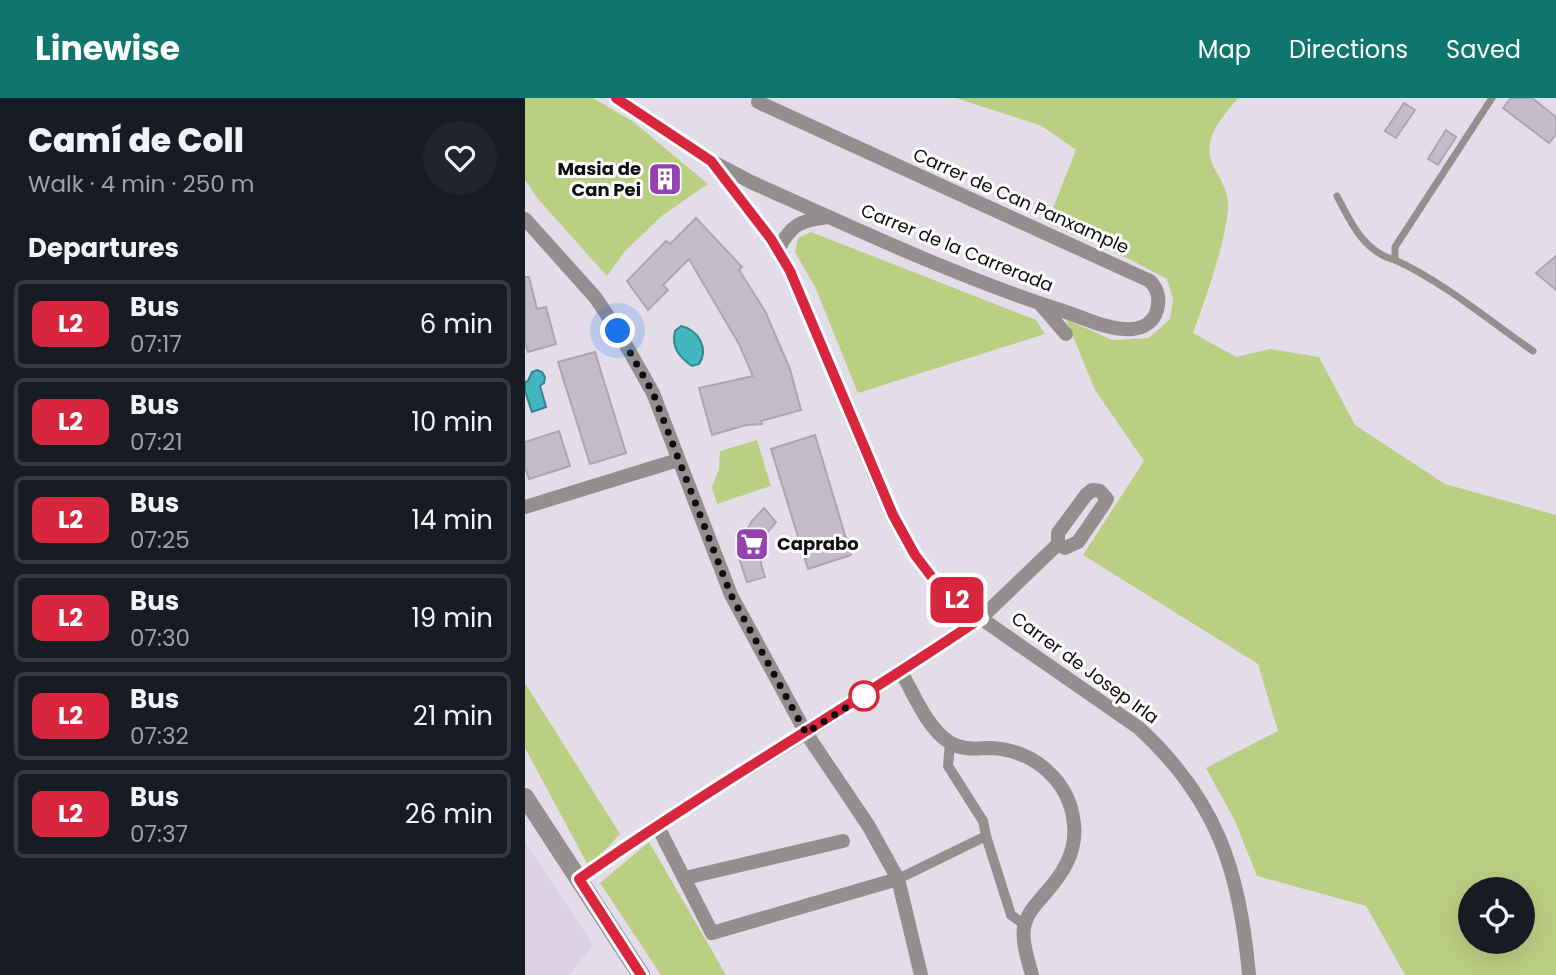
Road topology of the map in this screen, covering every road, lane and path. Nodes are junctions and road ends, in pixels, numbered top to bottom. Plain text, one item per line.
1 (617, 98) edge
2 (1492, 98) edge
3 (755, 100) edge
4 (711, 161) junction
5 (1337, 196) dead end
6 (829, 217) junction
7 (525, 219) edge
8 (778, 250) junction
9 (1395, 260) junction
10 (1039, 303) junction
11 (1072, 314) joint
12 (1066, 334) dead end
13 (1533, 351) dead end
14 (678, 460) junction
15 (525, 507) edge
16 (1058, 544) dead end
17 (981, 618) junction
18 (901, 672) junction
19 (806, 733) junction
20 (950, 743) junction
21 (525, 797) edge
22 (657, 825) junction
23 (986, 836) junction
24 (843, 841) dead end
25 (685, 878) junction
26 (579, 879) junction
27 (898, 879) junction
28 (1024, 924) junction
29 (641, 975) edge
30 (921, 975) edge
31 (1032, 975) edge
32 (1249, 975) edge

1 - 4 street
2 - 9 lane
3 - 11 street, Carrer de Can Panxample
4 - 6 street, Carrer de la Carrerada
4 - 8 street, Carrer de Josep Irla
5 - 9 lane
6 - 8 street
6 - 10 street, Carrer de la Carrerada
7 - 14 street
8 - 17 street, Carrer de Josep Irla
9 - 13 lane
10 - 11 street, Carrer de la Carrerada
10 - 12 street
14 - 15 street
14 - 19 street
16 - 17 street
17 - 18 street
17 - 32 street, Carrer de Josep Irla
18 - 19 street
18 - 20 street
19 - 22 street
19 - 27 street
20 - 23 street
20 - 28 street
21 - 26 street
22 - 25 street
22 - 26 street
23 - 27 street
23 - 28 street
24 - 25 street
25 - 27 street
26 - 29 street
27 - 30 street
28 - 31 street

